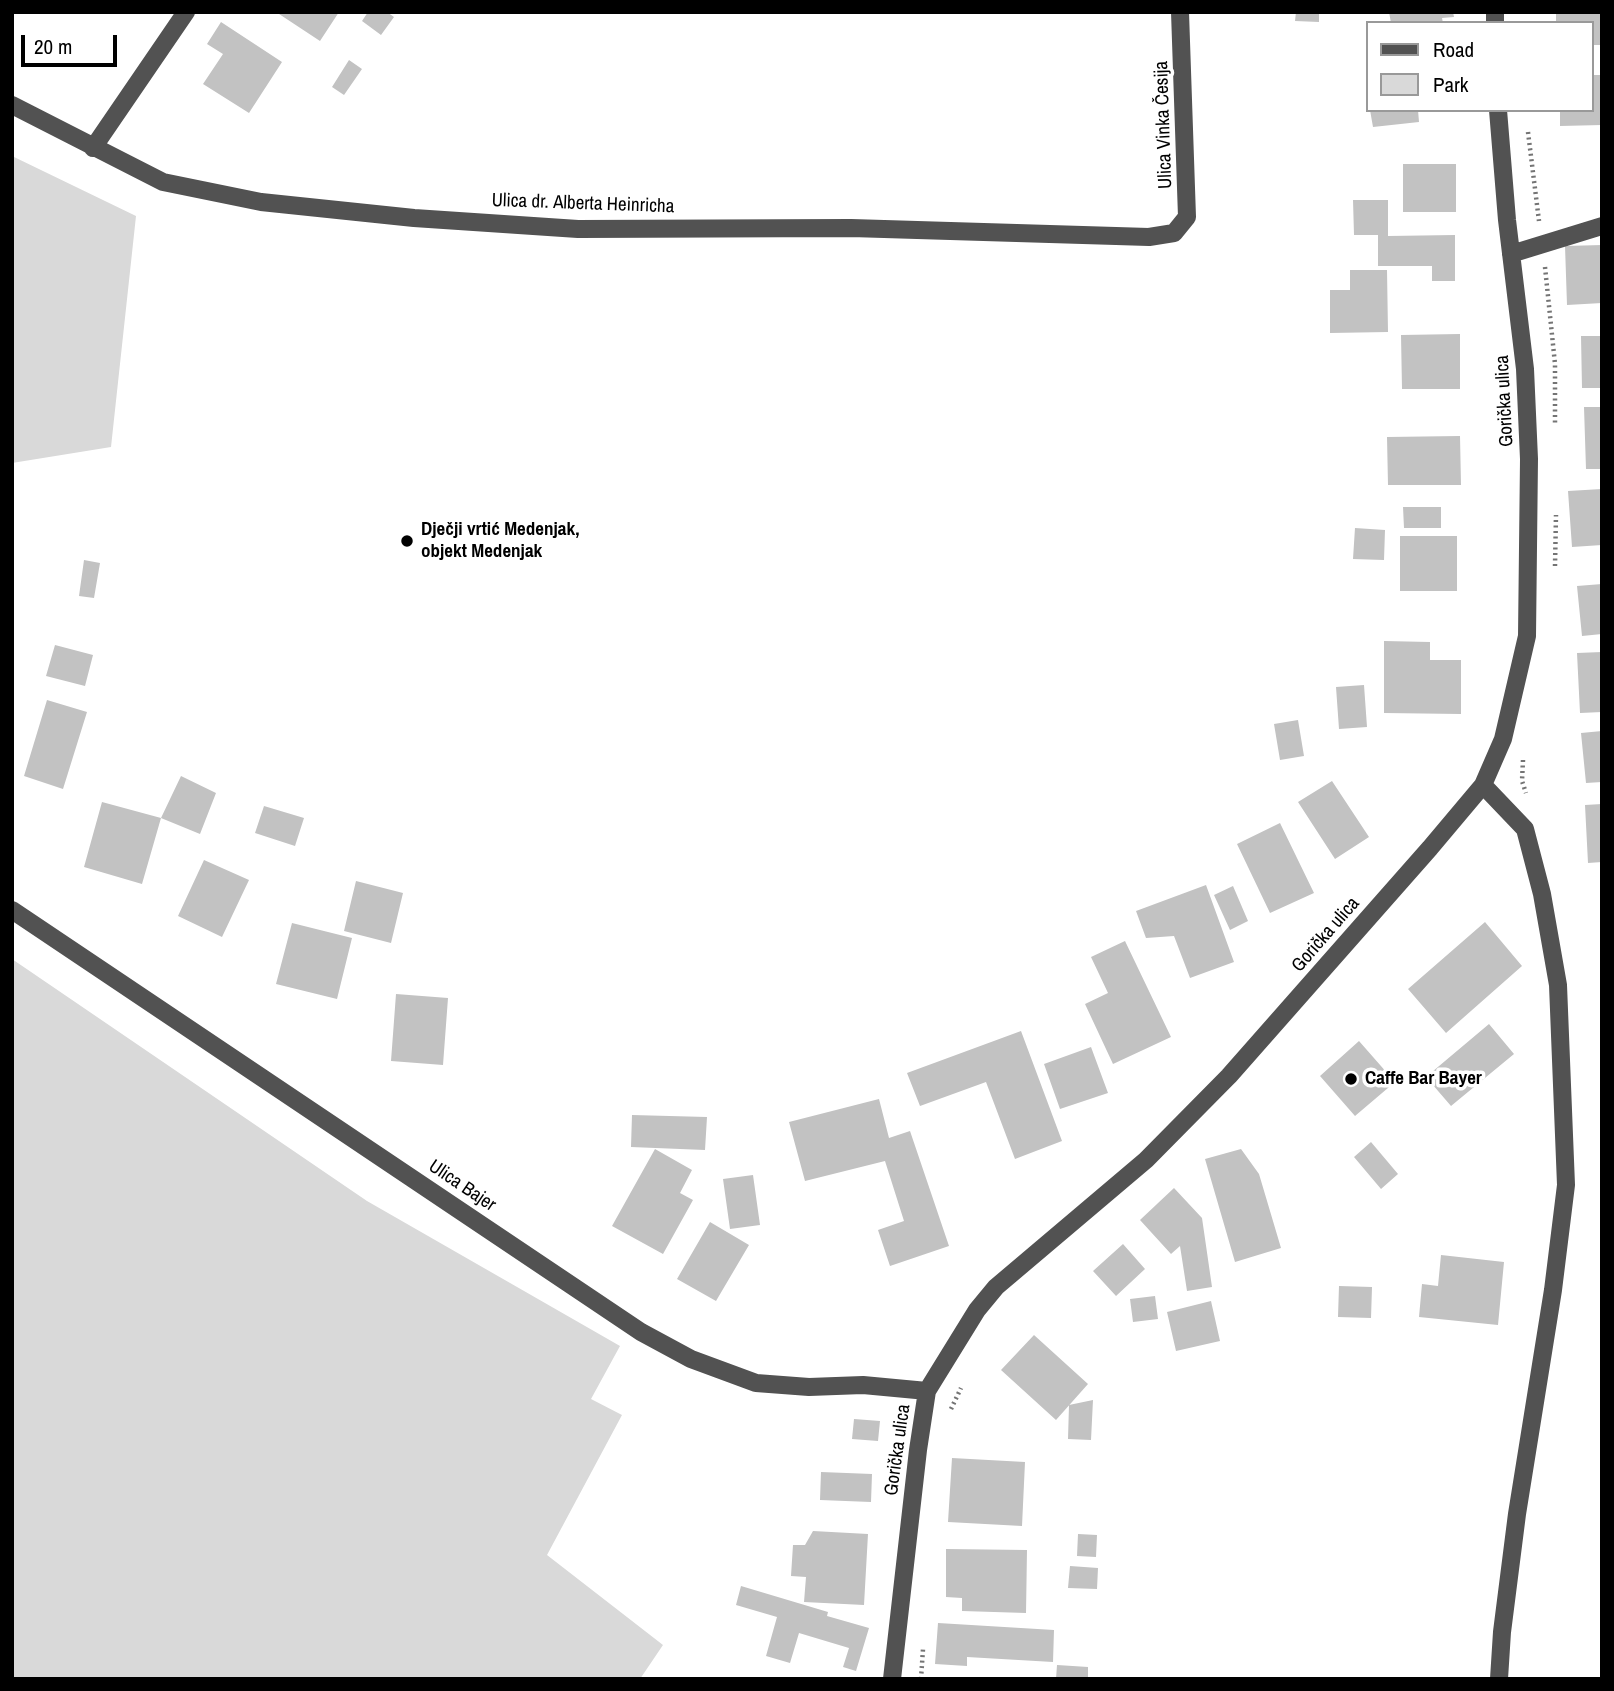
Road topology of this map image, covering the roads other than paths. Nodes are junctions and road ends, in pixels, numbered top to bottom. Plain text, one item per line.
1 (186, 12) edge
2 (1180, 12) edge
3 (12, 105) edge
4 (1499, 112) edge
5 (93, 148) junction
6 (1602, 226) edge
7 (1174, 233) joint
8 (1511, 254) junction
9 (1483, 785) junction
10 (12, 910) edge
11 (927, 1391) junction
12 (892, 1679) edge
13 (1499, 1679) edge

1 - 5 street
2 - 7 street, Ulica Vinka Česija
3 - 5 street, Ulica dr. Alberta Heinricha
4 - 8 street, Gorička ulica
5 - 7 street, Ulica dr. Alberta Heinricha
6 - 8 street
8 - 9 street, Gorička ulica
9 - 11 street, Gorička ulica
9 - 13 street
10 - 11 street, Ulica Bajer
11 - 12 street, Gorička ulica

